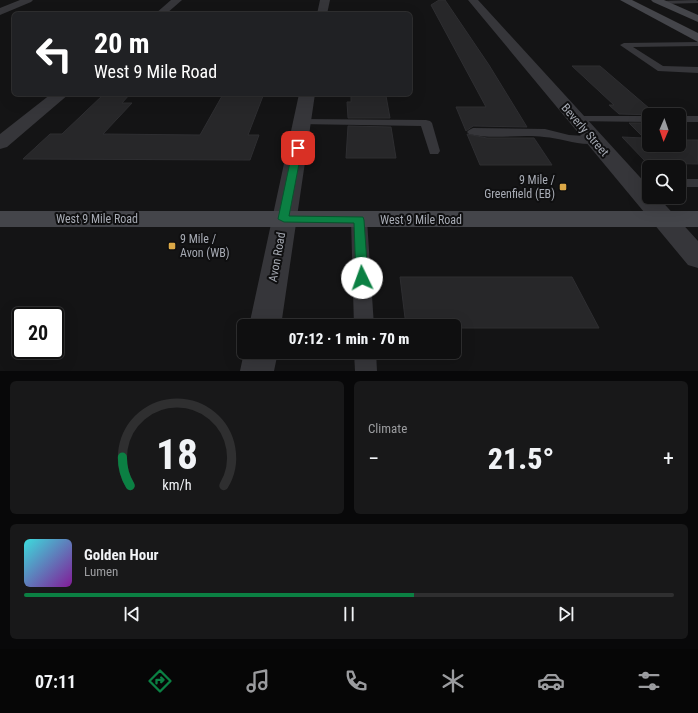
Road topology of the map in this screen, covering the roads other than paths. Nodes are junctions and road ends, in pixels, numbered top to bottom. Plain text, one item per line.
1 (28, 0) edge
2 (178, 0) edge
3 (325, 0) edge
4 (473, 0) edge
5 (625, 0) edge
6 (658, 1) edge
7 (695, 2) edge
8 (0, 12) edge
9 (163, 12) edge
10 (322, 12) edge
11 (698, 19) edge
12 (679, 28) junction
13 (698, 31) edge
14 (698, 38) edge
15 (698, 44) edge
16 (698, 70) edge
17 (59, 96) edge
18 (307, 96) edge
19 (575, 119) junction
20 (642, 119) edge
21 (686, 119) edge
22 (698, 119) edge
23 (302, 122) junction
24 (473, 132) dead end
25 (595, 140) junction
26 (0, 143) edge
27 (434, 151) dead end
28 (640, 183) edge
29 (686, 183) edge
30 (698, 183) edge
31 (0, 219) edge
32 (284, 219) junction
33 (664, 219) junction
34 (698, 219) edge
35 (359, 220) junction
36 (698, 258) edge
37 (266, 319) edge
38 (364, 319) edge
39 (260, 359) edge
40 (365, 359) edge
41 (257, 371) edge
42 (366, 371) edge

1 - 8 street
2 - 9 street
3 - 10 street
4 - 19 street, Beverly Street
5 - 12 main road
6 - 7 lane
6 - 11 main road
12 - 13 main road
12 - 14 main road
15 - 16 lane
17 - 26 street
18 - 23 street, Avon Road
19 - 20 lane
19 - 25 street, Beverly Street
21 - 22 lane
23 - 27 lane
23 - 32 street, Avon Road
24 - 25 lane
25 - 28 street, Beverly Street
28 - 33 street, Beverly Street
29 - 30 lane
31 - 32 main road, West 9 Mile Road
32 - 35 main road, West 9 Mile Road
32 - 37 street, Avon Road
33 - 34 main road, West 9 Mile Road
33 - 35 main road, West 9 Mile Road
33 - 36 street, Beverly Street
35 - 38 lane
39 - 41 street
40 - 42 lane

